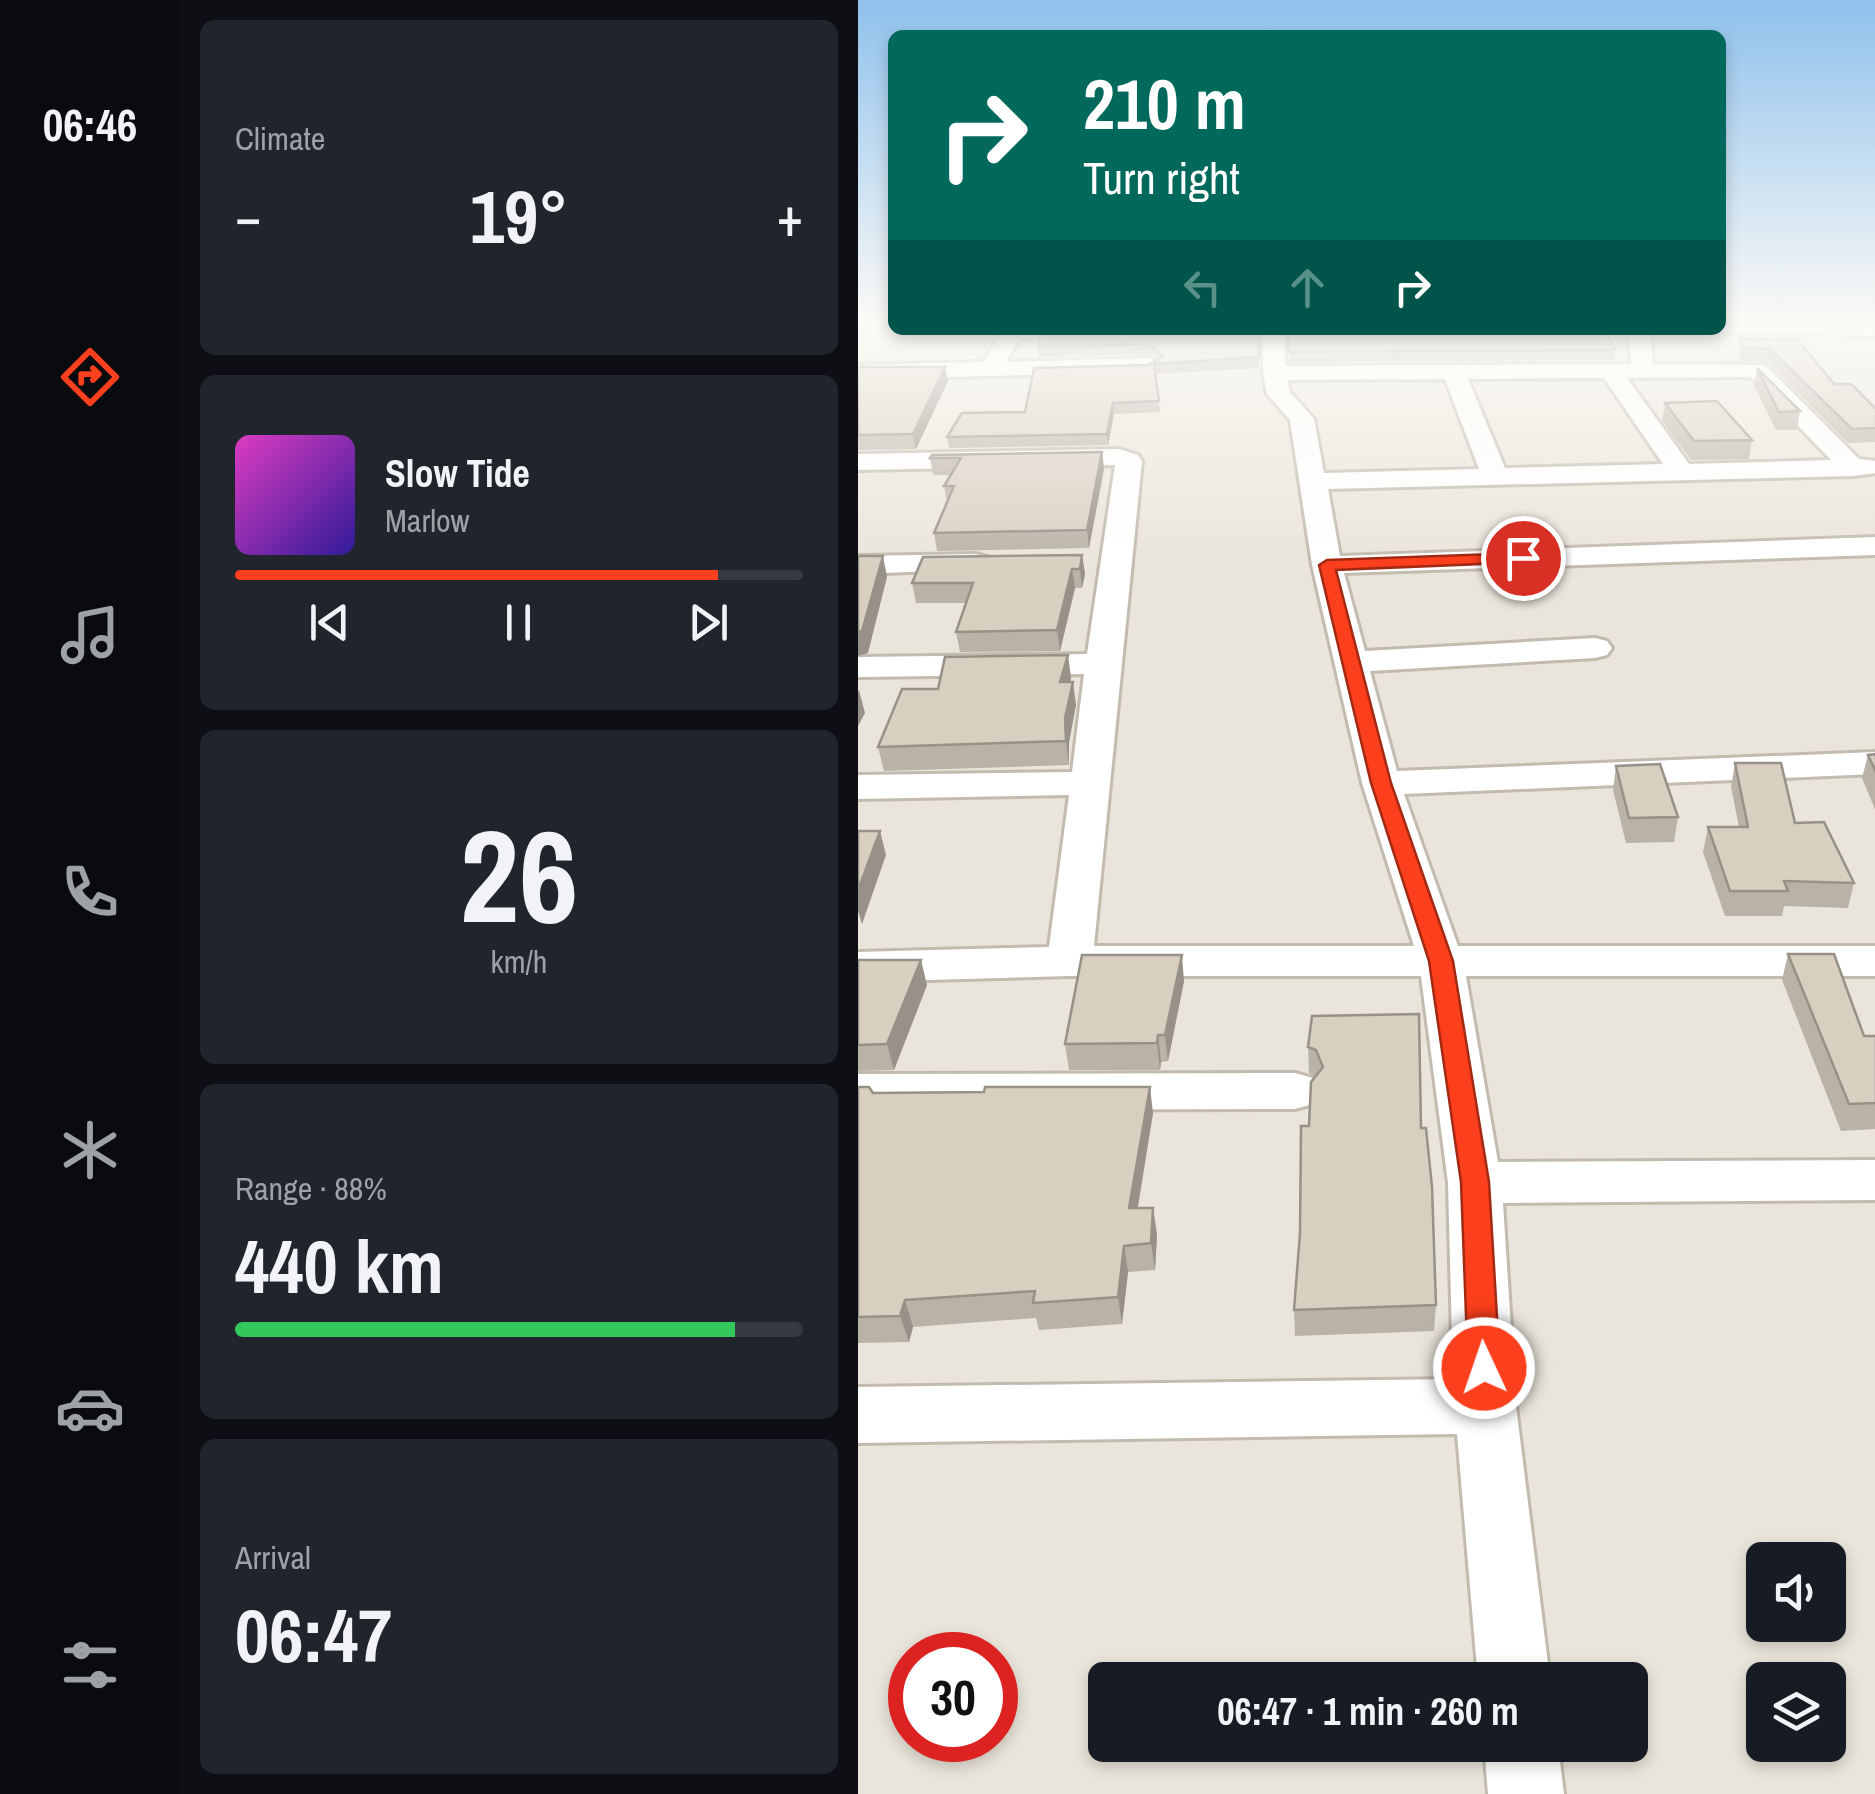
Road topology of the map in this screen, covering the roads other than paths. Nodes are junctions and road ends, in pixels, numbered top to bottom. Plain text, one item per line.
1 (1288, 403) edge
2 (1466, 403) edge
3 (1633, 403) edge
4 (1795, 403) edge
5 (858, 462) edge
6 (1864, 467) edge
7 (1680, 470) junction
8 (1495, 476) junction
9 (1314, 481) junction
10 (1876, 546) edge
11 (1014, 563) edge
12 (858, 565) edge
13 (1327, 565) junction
14 (1595, 648) dead end
15 (1351, 662) junction
16 (1101, 664) junction
17 (858, 667) edge
18 (1876, 763) edge
19 (1093, 783) junction
20 (1381, 783) junction
21 (858, 786) edge
22 (1070, 961) junction
23 (1441, 961) junction
24 (1876, 961) edge
25 (858, 967) edge
26 (1296, 1091) dead end
27 (858, 1092) edge
28 (1876, 1180) edge
29 (1475, 1182) junction
30 (1486, 1406) junction
31 (858, 1415) edge
32 (1512, 1662) edge
33 (1522, 1762) edge
34 (1526, 1794) edge

1 - 9 street
2 - 8 street
3 - 7 street
4 - 6 street
5 - 16 street
6 - 7 street
7 - 8 street
8 - 9 street
9 - 13 street
10 - 13 street
11 - 12 street
13 - 15 street
14 - 15 street
15 - 20 street
16 - 17 street
16 - 19 street
18 - 20 street
19 - 21 street
19 - 22 street
20 - 23 street
22 - 23 street
22 - 25 street
23 - 24 street
23 - 29 street
26 - 27 street
28 - 29 street
29 - 30 street
30 - 31 street
30 - 32 street
33 - 34 street

